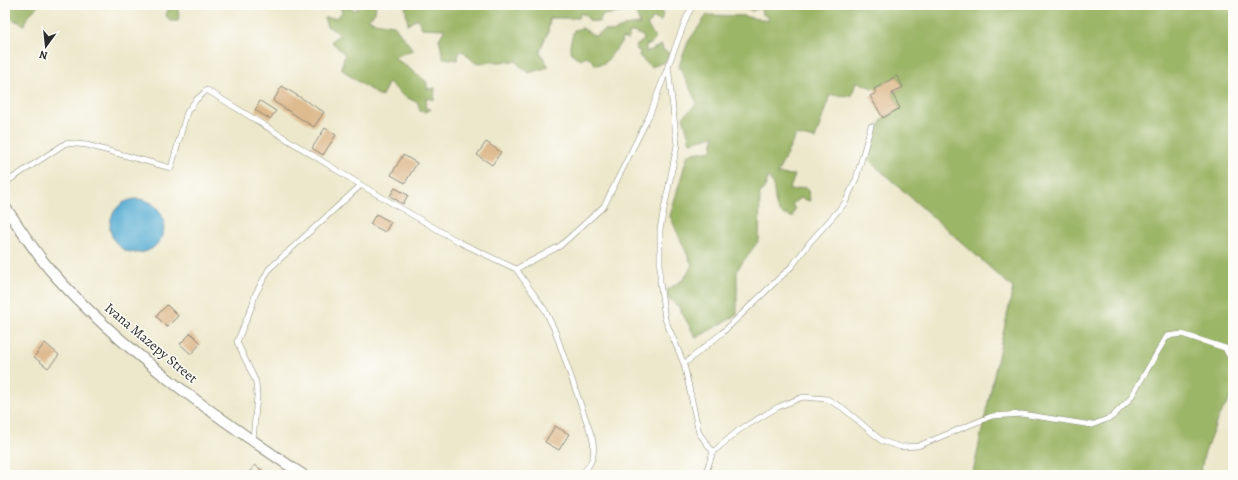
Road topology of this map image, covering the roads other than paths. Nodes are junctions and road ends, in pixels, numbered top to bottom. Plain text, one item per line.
1 (693, 5) edge
2 (668, 64) junction
3 (871, 126) dead end
4 (5, 183) edge
5 (361, 185) junction
6 (5, 207) edge
7 (516, 269) junction
8 (1226, 348) junction
9 (1233, 349) edge
10 (1233, 363) edge
11 (684, 364) junction
12 (253, 440) junction
13 (713, 452) junction
14 (303, 475) edge
15 (580, 475) edge
16 (704, 475) edge

1 - 2 lane
2 - 7 lane
2 - 11 lane
3 - 11 lane
4 - 5 lane
5 - 7 lane
5 - 12 lane
6 - 12 street, Ivana Mazepy Street
7 - 15 lane
8 - 9 lane
8 - 10 lane
8 - 13 lane
11 - 13 lane
12 - 14 street, Ivana Mazepy Street
13 - 16 lane

